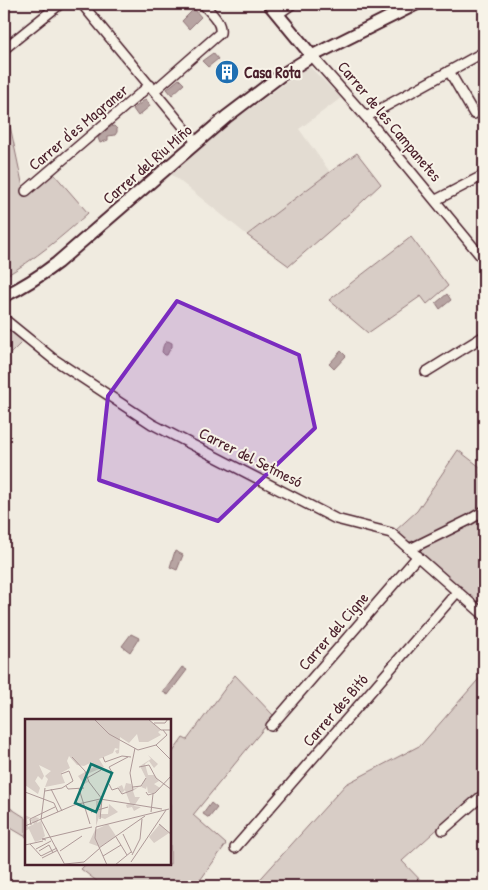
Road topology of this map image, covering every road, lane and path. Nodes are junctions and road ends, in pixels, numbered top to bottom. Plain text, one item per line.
1 (60, 4) edge
2 (82, 4) edge
3 (203, 4) edge
4 (269, 4) edge
5 (292, 4) edge
6 (416, 4) edge
7 (278, 14) junction
8 (4, 49) edge
9 (484, 52) edge
10 (312, 56) junction
11 (449, 71) junction
12 (152, 88) junction
13 (474, 114) dead end
14 (366, 117) junction
15 (197, 142) junction
16 (484, 175) edge
17 (26, 190) dead end
18 (436, 200) junction
19 (483, 256) edge
20 (4, 296) edge
21 (4, 319) edge
22 (484, 336) edge
23 (426, 372) dead end
24 (484, 511) edge
25 (410, 549) junction
26 (418, 556) junction
27 (458, 592) junction
28 (484, 615) edge
29 (271, 726) dead end
30 (484, 794) edge
31 (443, 830) dead end
32 (235, 848) dead end

1 - 8 street
2 - 12 street
3 - 12 street, Carrer d'es Magraner
4 - 7 street, Carrer de les Campanetes
5 - 7 street
6 - 10 street, Carrer del Riu Miño
7 - 10 street, Carrer de les Campanetes
9 - 11 street
10 - 14 street, Carrer de les Campanetes
10 - 15 street, Carrer del Riu Miño
11 - 13 street
11 - 14 street
12 - 15 street
12 - 17 street, Carrer d'es Magraner
14 - 18 street, Carrer de les Campanetes
15 - 20 street, Carrer del Riu Miño
16 - 18 street
18 - 19 street, Carrer de les Campanetes
21 - 25 street, Carrer del Setmesó
22 - 23 street
24 - 25 street
25 - 26 street, Carrer del Setmesó
26 - 27 street, Carrer del Setmesó
26 - 29 street, Carrer del Cigne
27 - 28 street, Carrer del Setmesó
27 - 32 street, Carrer des Bitó
30 - 31 street

